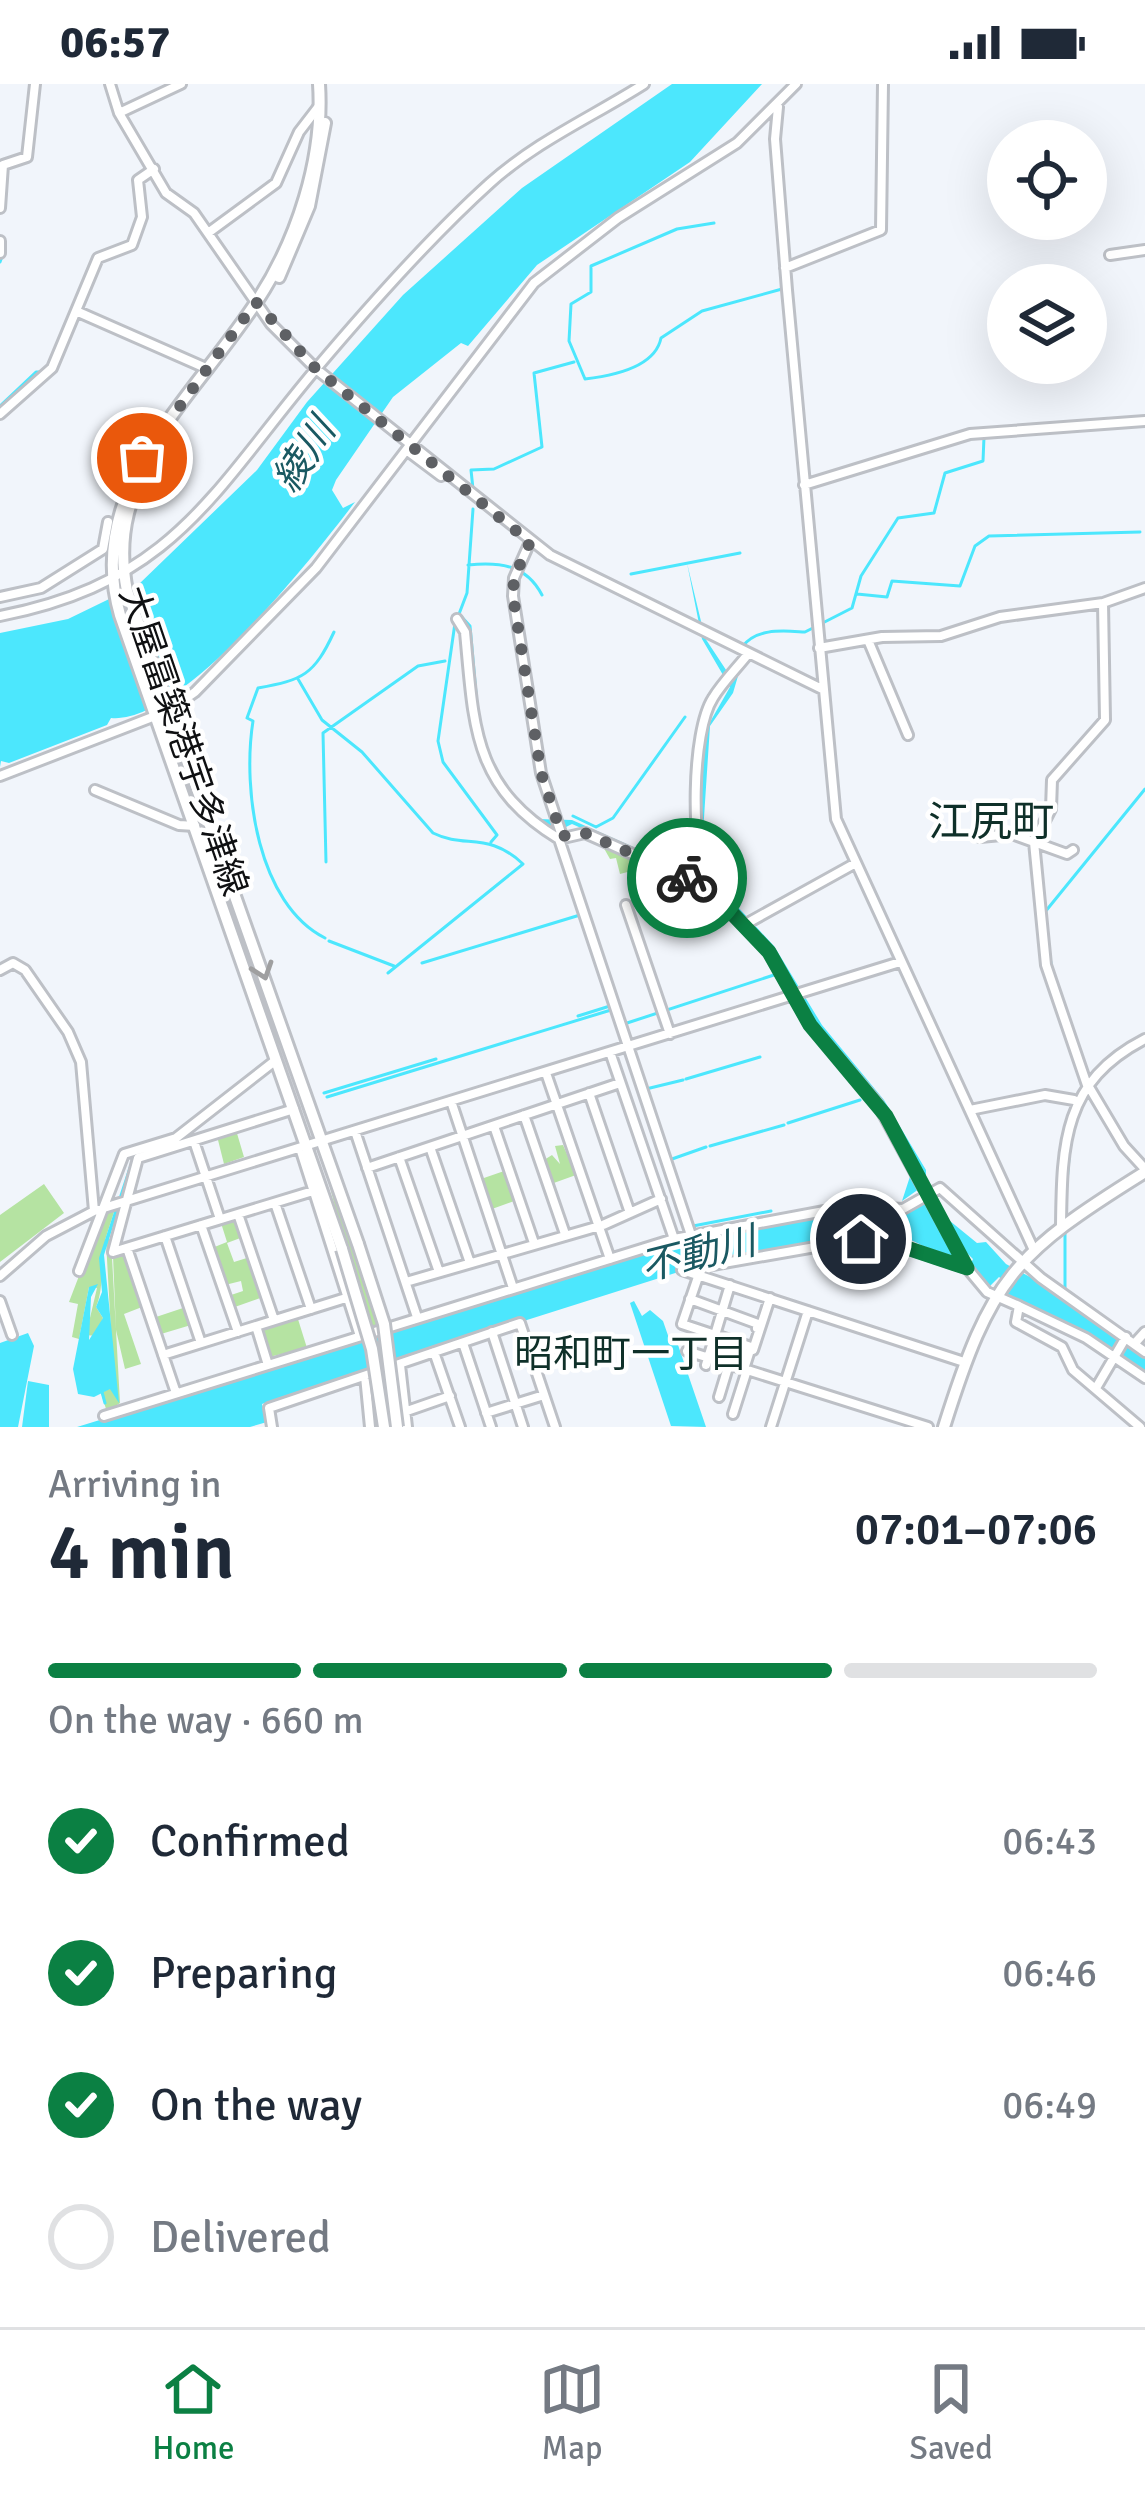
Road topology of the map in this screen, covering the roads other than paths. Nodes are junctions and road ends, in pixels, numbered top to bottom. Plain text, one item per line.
1 (35, 84) edge
2 (110, 84) edge
3 (182, 84) edge
4 (322, 84) edge
5 (644, 84) edge
6 (796, 84) edge
7 (884, 84) edge
8 (319, 106) junction
9 (778, 107) junction
10 (119, 113) junction
11 (154, 169) junction
12 (0, 208) edge
13 (208, 233) junction
14 (0, 241) edge
15 (1145, 250) edge
16 (0, 253) edge
17 (1110, 254) dead end
18 (785, 268) junction
19 (258, 306) junction
20 (76, 311) junction
21 (208, 369) junction
22 (318, 371) junction
23 (0, 414) edge
24 (1145, 421) edge
25 (409, 448) junction
26 (804, 485) junction
27 (116, 521) junction
28 (530, 542) junction
29 (118, 577) junction
30 (1145, 588) edge
31 (0, 598) edge
32 (1103, 603) junction
33 (0, 616) edge
34 (457, 619) dead end
35 (868, 640) junction
36 (819, 648) junction
37 (748, 654) junction
38 (823, 690) junction
39 (160, 710) junction
40 (908, 735) dead end
41 (0, 776) edge
42 (95, 790) dead end
43 (202, 799) junction
44 (186, 803) junction
45 (195, 826) junction
46 (561, 836) junction
47 (980, 837) dead end
48 (1034, 842) junction
49 (1073, 850) dead end
50 (854, 864) junction
51 (705, 883) junction
52 (626, 905) dead end
53 (242, 911) junction
54 (227, 916) junction
55 (747, 922) junction
56 (901, 962) junction
57 (0, 970) edge
58 (799, 995) junction
59 (670, 1034) junction
60 (1145, 1039) edge
61 (628, 1047) junction
62 (290, 1049) junction
63 (610, 1052) junction
64 (277, 1059) junction
65 (546, 1072) junction
66 (620, 1083) junction
67 (589, 1093) junction
68 (1082, 1093) junction
69 (451, 1101) junction
70 (557, 1104) junction
71 (294, 1109) junction
72 (970, 1110) junction
73 (524, 1115) junction
74 (494, 1125) junction
75 (355, 1131) junction
76 (462, 1136) junction
77 (194, 1141) junction
78 (309, 1145) junction
79 (430, 1147) junction
80 (399, 1157) junction
81 (368, 1168) junction
82 (1145, 1170) edge
83 (206, 1177) junction
84 (313, 1191) junction
85 (927, 1192) junction
86 (661, 1199) junction
87 (123, 1202) junction
88 (275, 1202) junction
89 (98, 1210) junction
90 (630, 1213) junction
91 (238, 1214) junction
92 (220, 1220) junction
93 (1064, 1223) junction
94 (202, 1225) junction
95 (598, 1225) junction
96 (565, 1234) junction
97 (691, 1235) junction
98 (165, 1236) junction
99 (674, 1240) junction
100 (534, 1243) junction
101 (127, 1248) junction
102 (1034, 1248) junction
103 (502, 1253) junction
104 (610, 1259) junction
105 (470, 1263) junction
106 (1018, 1264) junction
107 (967, 1268) junction
108 (79, 1271) dead end
109 (439, 1272) junction
110 (699, 1274) junction
111 (0, 1276) edge
112 (406, 1282) junction
113 (730, 1285) junction
114 (513, 1288) junction
115 (994, 1295) junction
116 (349, 1298) junction
117 (770, 1298) junction
118 (690, 1300) junction
119 (0, 1301) edge
120 (1019, 1306) junction
121 (310, 1309) junction
122 (721, 1310) junction
123 (808, 1311) junction
124 (417, 1317) junction
125 (274, 1320) junction
126 (256, 1326) junction
127 (238, 1332) junction
128 (492, 1332) junction
129 (1145, 1332) edge
130 (713, 1334) junction
131 (12, 1335) dead end
132 (360, 1336) junction
133 (1129, 1340) junction
134 (464, 1342) junction
135 (201, 1343) junction
136 (751, 1347) junction
137 (688, 1351) dead end
138 (434, 1352) junction
139 (1145, 1352) edge
140 (1115, 1353) junction
141 (164, 1354) junction
142 (707, 1361) junction
143 (964, 1362) junction
144 (400, 1364) junction
145 (729, 1364) junction
146 (268, 1365) junction
147 (746, 1370) junction
148 (365, 1376) junction
149 (1145, 1378) edge
150 (784, 1382) junction
151 (1096, 1388) junction
152 (176, 1394) junction
153 (544, 1395) junction
154 (450, 1396) junction
155 (719, 1396) dead end
156 (515, 1404) junction
157 (407, 1411) junction
158 (486, 1413) junction
159 (733, 1414) dead end
160 (104, 1416) dead end
161 (272, 1427) edge
162 (370, 1427) edge
163 (385, 1427) edge
164 (397, 1427) edge
165 (407, 1427) edge
166 (460, 1427) edge
167 (490, 1427) edge
168 (523, 1427) edge
169 (555, 1427) edge
170 (771, 1427) edge
171 (928, 1427) edge
172 (944, 1427) edge
173 (1140, 1427) edge

1 - 12 street
2 - 10 street
3 - 10 street
4 - 8 main road, 大屋冨築港宇多津線
4 - 19 main road, 大屋冨築港宇多津線
5 - 22 street
6 - 9 street
7 - 18 street
8 - 13 street
8 - 19 main road, 大屋冨築港宇多津線
9 - 18 street
9 - 25 street
10 - 11 street
11 - 13 street
11 - 20 street
13 - 19 street
14 - 16 street
15 - 17 street
18 - 26 street
19 - 21 main road, 大屋冨築港宇多津線
19 - 22 street
19 - 27 main road, 大屋冨築港宇多津線
20 - 21 street
20 - 23 street
21 - 27 main road, 大屋冨築港宇多津線
22 - 25 street
22 - 29 street
24 - 26 street
25 - 28 street
25 - 39 street
26 - 36 street
27 - 29 main road, 大屋冨築港宇多津線
27 - 31 street
28 - 37 street
28 - 46 street
29 - 33 street
29 - 39 main road, 大屋冨築港宇多津線
30 - 32 street
32 - 35 street
32 - 48 street
34 - 46 street
35 - 36 street
35 - 40 street
36 - 38 street
37 - 38 street
37 - 51 street
38 - 50 street
39 - 41 street
39 - 43 main road, 大屋冨築港宇多津線
39 - 44 main road, 大屋冨築港宇多津線
42 - 45 street
43 - 44 main road
43 - 53 main road, 大屋冨築港宇多津線
44 - 45 main road, 大屋冨築港宇多津線
45 - 54 main road, 大屋冨築港宇多津線
46 - 51 street
46 - 61 street
47 - 48 street
48 - 49 street
48 - 68 street
50 - 55 street
50 - 56 street
51 - 55 street
52 - 59 street
53 - 54 main road
53 -> 62 main road, 大屋冨築港宇多津線
54 - 64 main road, 大屋冨築港宇多津線
55 - 58 street
56 - 58 street
56 - 72 street
57 - 89 street
58 - 59 street
58 - 85 street
59 - 61 street
60 - 68 street
61 - 63 street
61 - 97 street
62 - 64 main road
62 - 78 main road, 大屋冨築港宇多津線
63 - 65 street
63 - 66 street
64 - 71 main road, 大屋冨築港宇多津線
64 - 89 street
65 - 69 street
65 - 70 street
66 - 67 street
66 - 86 street
67 - 70 street
67 - 90 street
68 - 72 street
68 - 82 street
68 - 93 street
69 - 75 street
69 - 76 street
70 - 73 street
70 - 95 street
71 - 77 street
71 - 78 main road, 大屋冨築港宇多津線
72 - 102 street
73 - 74 street
73 - 96 street
74 - 76 street
74 - 100 street
75 - 78 street
75 - 81 street
76 - 79 street
76 - 103 street
77 - 83 street
77 - 87 street
78 - 83 street
78 - 84 street
78 - 163 main road, 大屋冨築港宇多津線, bridge
78 - 164 main road, 大屋冨築港宇多津線, bridge
79 - 80 street
79 - 105 street
80 - 81 street
80 - 109 street
81 - 112 street
82 - 93 main road
83 - 87 street
83 - 92 street
84 - 88 street
84 - 116 street
85 - 97 street
85 - 106 street
85 - 107 street
86 - 90 street
86 - 99 street
87 - 89 street
87 - 101 street
88 - 91 street
88 - 121 street
89 - 108 street
89 - 111 street
90 - 95 street
91 - 92 street
91 - 125 street
92 - 94 street
93 - 102 main road
94 - 98 street
94 - 127 street
95 - 96 street
95 - 104 street
96 - 100 street
97 - 99 street
98 - 101 street
98 - 135 street
99 - 104 street
100 - 103 street
101 - 141 street
102 - 106 main road
103 - 105 street
103 - 114 street
104 - 114 street
105 - 109 street
106 - 115 main road
106 - 133 street
107 - 110 street
107 - 115 street
109 - 112 street
110 - 113 street
110 - 118 street
112 - 124 street
113 - 117 street
113 - 122 street
114 - 124 street
115 - 120 street
115 - 143 main road
116 - 121 street
116 - 132 street
117 - 123 street
117 - 147 street
118 - 122 street
118 - 130 street
119 - 131 street
120 - 140 street
120 - 151 street
121 - 125 street
122 - 130 street
122 - 136 street
123 - 143 street
123 - 150 street
124 - 132 street
125 - 126 street
126 - 127 street
126 - 146 street
127 - 135 street
128 - 134 street
128 - 153 street
128 - 156 street
129 - 133 street
130 - 136 street
130 - 142 street
132 - 146 street
133 - 139 street
133 - 140 street
134 - 138 street
134 - 158 street
135 - 141 street
136 - 147 street
137 - 142 street
138 - 144 street
138 - 154 street
140 - 149 street
140 - 151 street
141 - 152 street
142 - 145 street
143 - 172 main road
144 - 148 street
144 - 157 street
145 - 147 street
145 - 155 street
146 - 152 street
147 - 150 street
147 - 159 street
148 - 161 street
148 - 162 street
150 - 170 street
150 - 171 street
151 - 173 street
152 - 160 street
153 - 156 street
153 - 169 street
154 - 157 street
154 - 166 street
156 - 158 street
156 - 168 street
157 - 165 street
158 - 167 street

